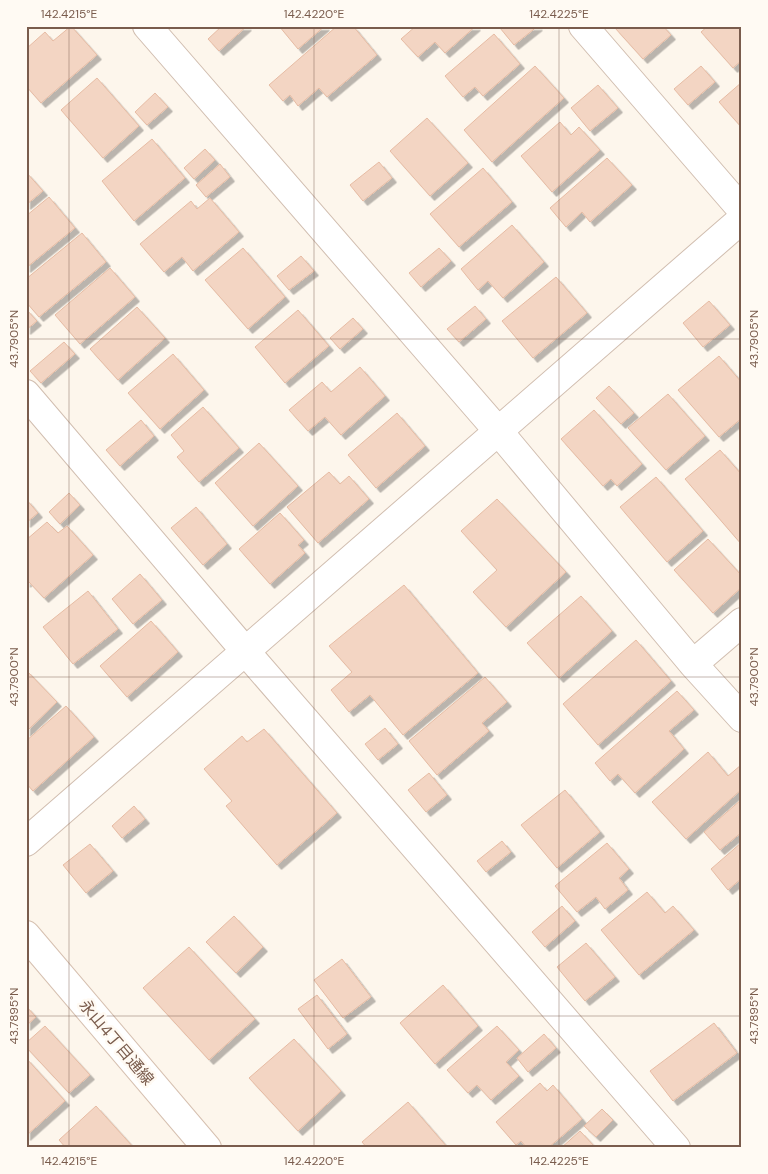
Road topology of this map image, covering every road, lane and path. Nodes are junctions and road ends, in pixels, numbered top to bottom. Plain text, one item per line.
1 (147, 26) edge
2 (583, 26) edge
3 (742, 210) edge
4 (742, 219) edge
5 (26, 394) edge
6 (500, 432) junction
7 (742, 622) edge
8 (246, 652) junction
9 (693, 664) junction
10 (742, 718) edge
11 (26, 842) edge
12 (26, 935) edge
13 (207, 1148) edge
14 (676, 1148) edge

1 - 6 street
2 - 3 street
4 - 6 street
5 - 8 street
6 - 8 street
6 - 9 street
7 - 9 street
8 - 11 street
8 - 14 street
9 - 10 street
12 - 13 street, 永山4丁目通線

